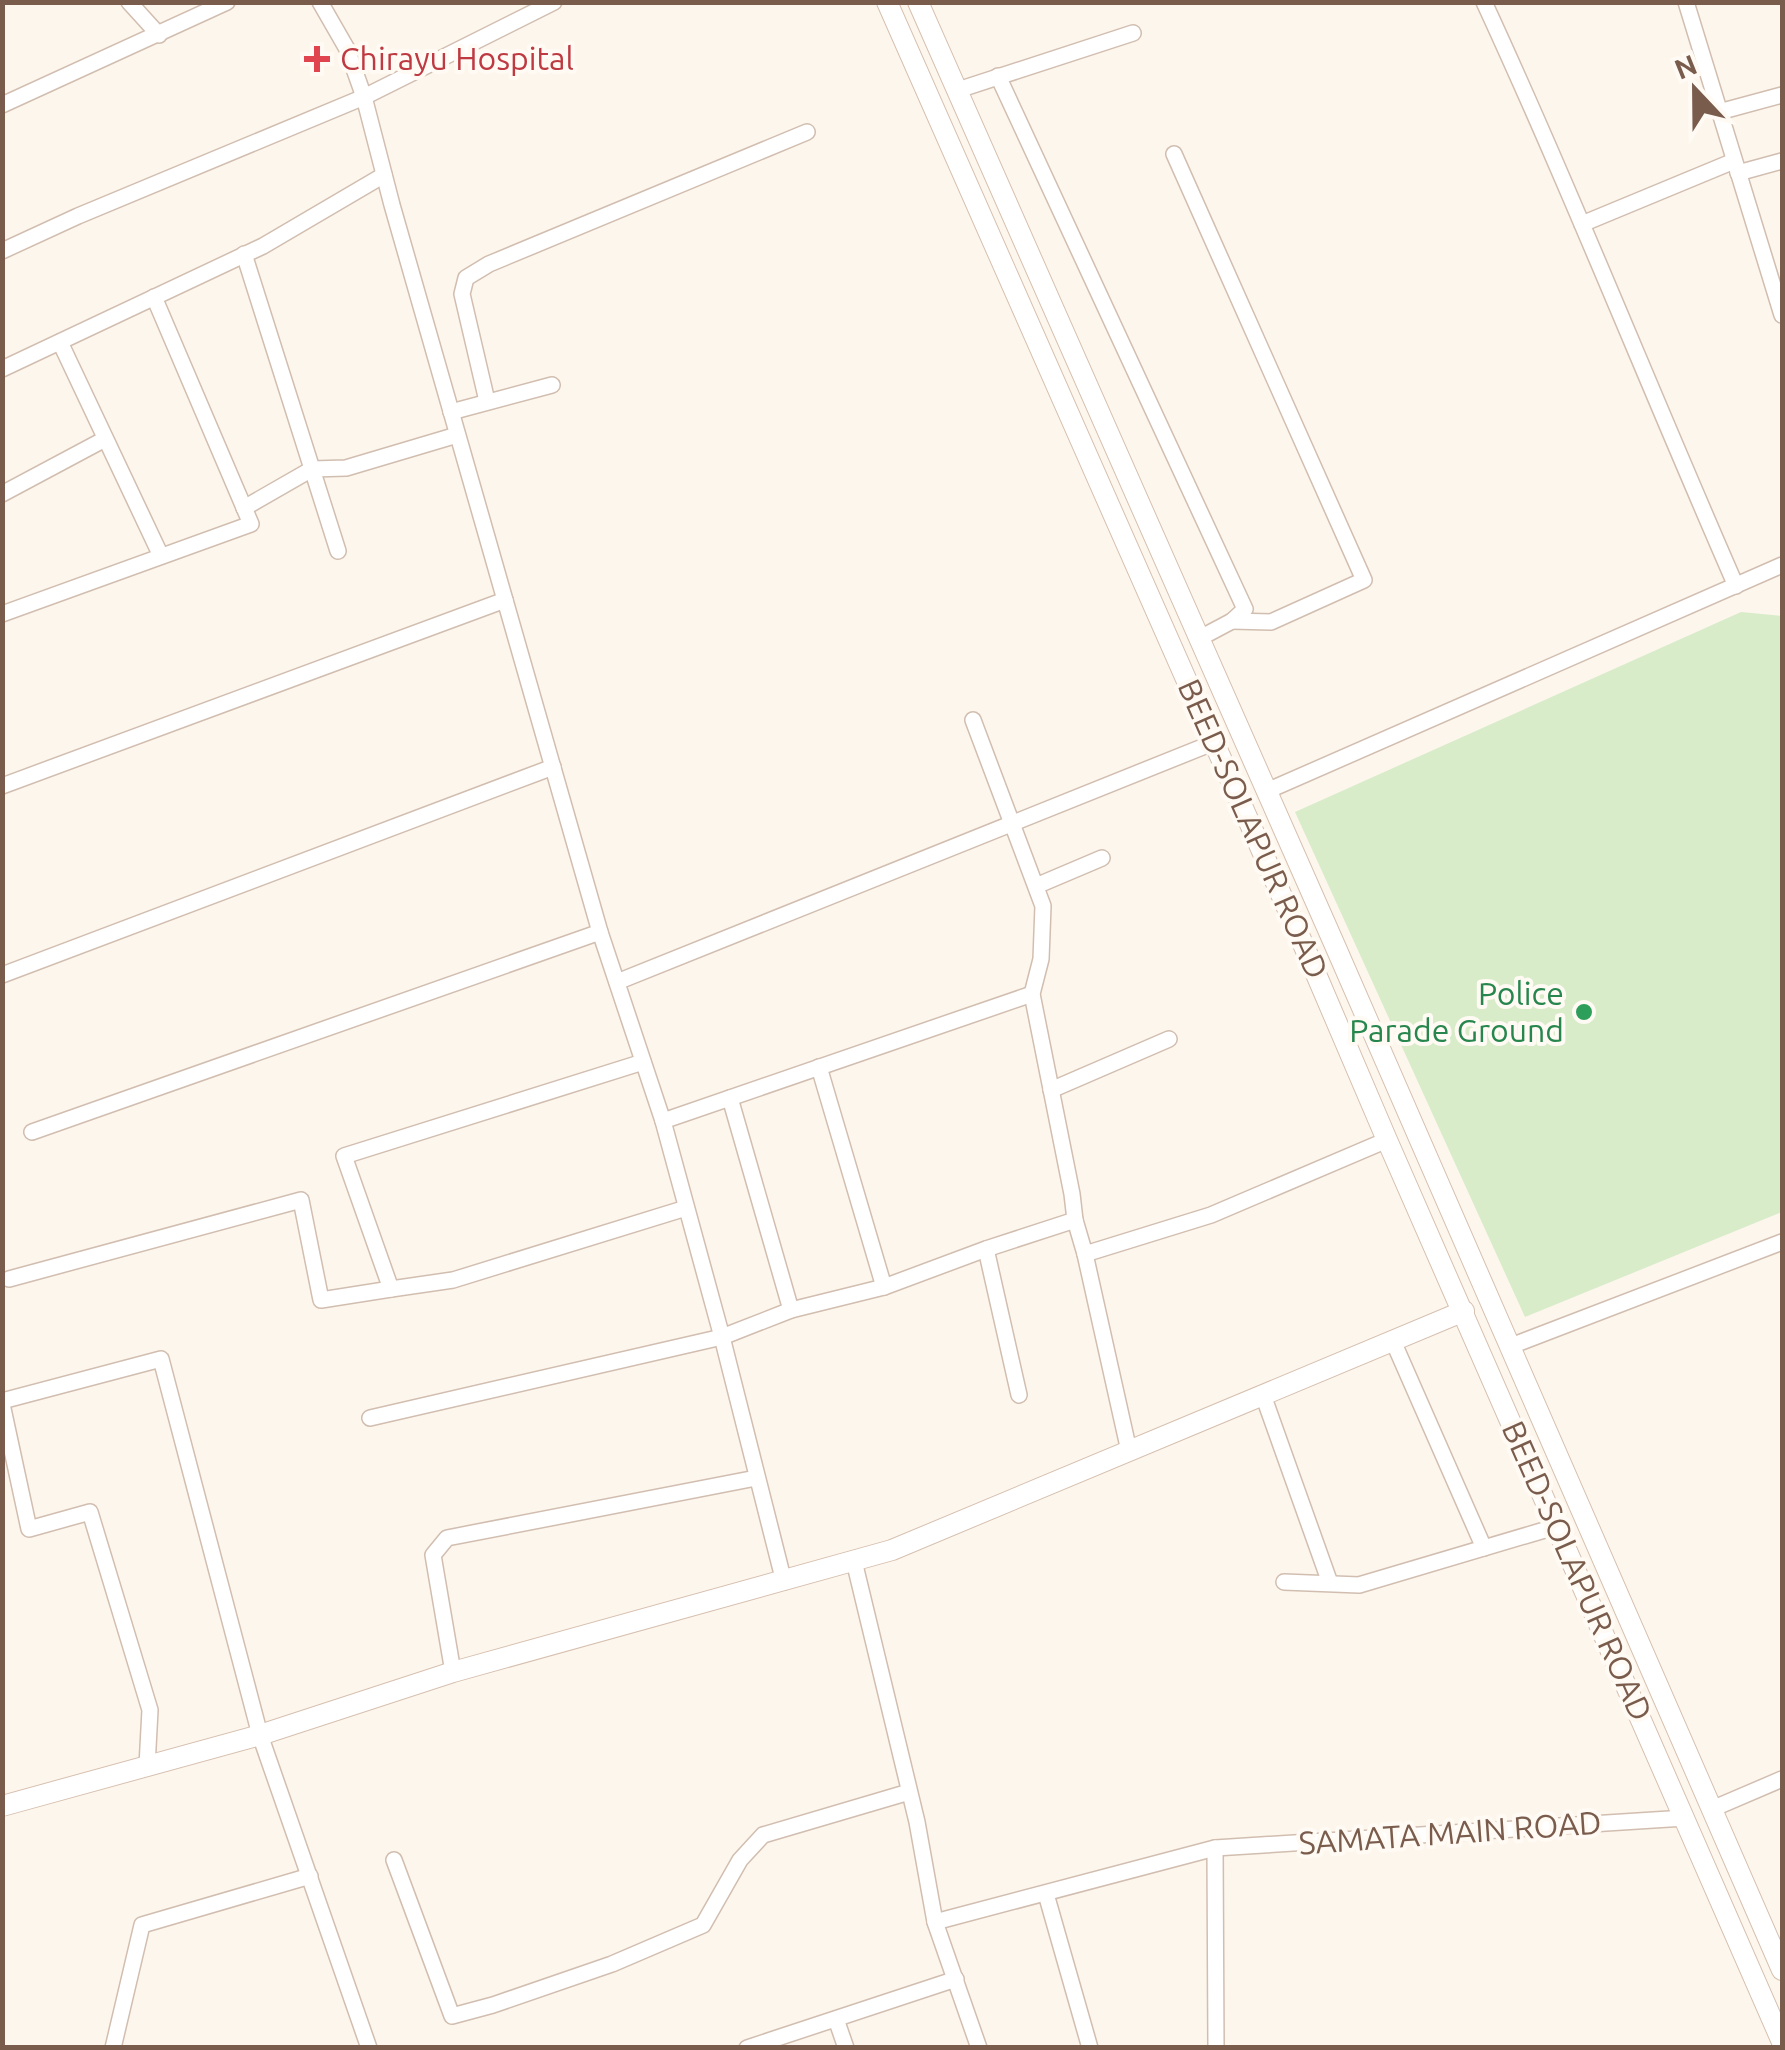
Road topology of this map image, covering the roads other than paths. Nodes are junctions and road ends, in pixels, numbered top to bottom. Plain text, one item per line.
1 (129, 2) edge
2 (227, 2) edge
3 (320, 2) edge
4 (554, 2) edge
5 (886, 2) edge
6 (918, 2) edge
7 (1484, 2) edge
8 (1686, 2) edge
9 (1132, 33) dead end
10 (159, 35) junction
11 (998, 76) junction
12 (958, 90) junction
13 (1782, 95) edge
14 (364, 97) junction
15 (2, 104) edge
16 (1718, 112) junction
17 (807, 132) dead end
18 (1174, 154) dead end
19 (1782, 161) edge
20 (1736, 167) junction
21 (384, 175) junction
22 (1582, 224) junction
23 (2, 251) edge
24 (244, 254) junction
25 (154, 297) junction
26 (1782, 315) edge
27 (60, 342) junction
28 (2, 369) edge
29 (552, 385) dead end
30 (487, 401) junction
31 (451, 412) junction
32 (458, 435) junction
33 (106, 438) junction
34 (312, 469) junction
35 (2, 494) edge
36 (244, 508) junction
37 (338, 552) dead end
38 (161, 556) junction
39 (1782, 567) edge
40 (1736, 586) junction
41 (505, 600) junction
42 (2, 614) edge
43 (1232, 621) junction
44 (1200, 638) junction
45 (973, 720) dead end
46 (1214, 742) junction
47 (553, 767) junction
48 (3, 785) edge
49 (1267, 791) junction
50 (1012, 824) junction
51 (1102, 858) dead end
52 (1036, 886) junction
53 (600, 932) junction
54 (2, 974) edge
55 (617, 982) junction
56 (1032, 994) junction
57 (1169, 1039) dead end
58 (643, 1062) junction
59 (819, 1067) junction
60 (1051, 1090) junction
61 (730, 1098) junction
62 (662, 1121) junction
63 (32, 1132) dead end
64 (1386, 1140) junction
65 (686, 1208) junction
66 (1075, 1220) junction
67 (1782, 1242) edge
68 (986, 1249) junction
69 (1085, 1254) junction
70 (9, 1279) dead end
71 (884, 1287) junction
72 (390, 1289) junction
73 (791, 1310) junction
74 (1464, 1311) junction
75 (722, 1337) junction
76 (1392, 1341) junction
77 (1510, 1346) junction
78 (1263, 1395) junction
79 (1019, 1396) dead end
80 (2, 1402) edge
81 (370, 1418) dead end
82 (1129, 1451) junction
83 (756, 1478) junction
84 (1558, 1526) junction
85 (1484, 1548) junction
86 (854, 1562) junction
87 (784, 1582) junction
88 (1284, 1582) dead end
89 (1330, 1583) junction
90 (453, 1672) junction
91 (260, 1735) junction
92 (147, 1766) junction
93 (1782, 1778) edge
94 (909, 1792) junction
95 (2, 1806) edge
96 (1712, 1809) junction
97 (1685, 1818) junction
98 (1215, 1848) junction
99 (394, 1860) dead end
100 (310, 1876) junction
101 (1046, 1894) junction
102 (935, 1922) junction
103 (1782, 1970) edge
104 (956, 1979) junction
105 (836, 2019) junction
106 (1782, 2042) edge
107 (113, 2048) edge
108 (369, 2048) edge
109 (747, 2048) edge
110 (846, 2048) edge
111 (978, 2048) edge
112 (1090, 2048) edge
113 (1216, 2048) edge

1 - 10 street
2 - 10 street
3 - 14 street
4 - 14 street
5 - 46 main road, BEED-SOLAPUR ROAD
6 - 12 main road, BEED-SOLAPUR ROAD
7 - 22 street
8 - 16 street
9 - 11 street
10 - 15 street
11 - 12 street
11 - 43 street
12 - 44 main road, BEED-SOLAPUR ROAD
13 - 16 street
14 - 21 street
14 - 23 street
16 - 20 street
17 - 30 street
18 - 43 street
19 - 20 street
20 - 22 street
20 - 26 street
21 - 24 street
21 - 31 street
22 - 40 street
24 - 25 street
24 - 34 street
25 - 27 street
25 - 36 street
27 - 28 street
27 - 33 street
29 - 30 street
30 - 31 street
31 - 32 street
32 - 34 street
32 - 41 street
33 - 35 street
33 - 38 street
34 - 36 street
34 - 37 street
36 - 38 street
38 - 42 street
39 - 40 street
40 - 49 street
41 - 47 street
41 - 48 street
43 - 44 street
44 - 49 main road, BEED-SOLAPUR ROAD
45 - 50 street
46 - 50 street
46 - 64 main road, BEED-SOLAPUR ROAD
47 - 53 street
47 - 54 street
49 - 77 main road, BEED-SOLAPUR ROAD
50 - 52 street
50 - 55 street
51 - 52 street
52 - 56 street
53 - 55 street
53 - 63 street
55 - 58 street
56 - 59 street
56 - 60 street
57 - 60 street
58 - 62 street
58 - 72 street
59 - 61 street
59 - 71 street
60 - 66 street
61 - 62 street
61 - 73 street
62 - 65 street
64 - 69 street
64 - 74 main road, BEED-SOLAPUR ROAD
65 - 72 street
65 - 75 street
66 - 68 street
66 - 69 street
67 - 77 street
68 - 71 street
68 - 79 street
69 - 82 street
70 - 72 street
71 - 73 street
73 - 75 street
74 - 76 main road
74 - 84 main road, BEED-SOLAPUR ROAD
75 - 81 street
75 - 83 street
76 - 78 main road
76 - 85 street
77 - 96 main road, BEED-SOLAPUR ROAD
78 - 82 main road
78 - 89 street
80 - 91 street
80 - 92 street
82 - 86 main road
83 - 87 street
83 - 90 street
84 - 85 street
84 - 97 main road, BEED-SOLAPUR ROAD
85 - 89 street
86 - 87 main road
86 - 94 street
87 - 90 main road
88 - 89 street
90 - 91 main road
91 - 92 main road
91 - 100 street
92 - 95 main road
93 - 96 street
94 - 99 street
94 - 102 street
96 - 103 main road, BEED-SOLAPUR ROAD
97 - 98 street, SAMATA MAIN ROAD
97 - 106 main road, BEED-SOLAPUR ROAD
98 - 101 street, SAMATA MAIN ROAD
98 - 113 street
100 - 107 street
100 - 108 street
101 - 102 street, SAMATA MAIN ROAD
101 - 112 street
102 - 104 street
104 - 105 street
104 - 111 street
105 - 109 street
105 - 110 street

